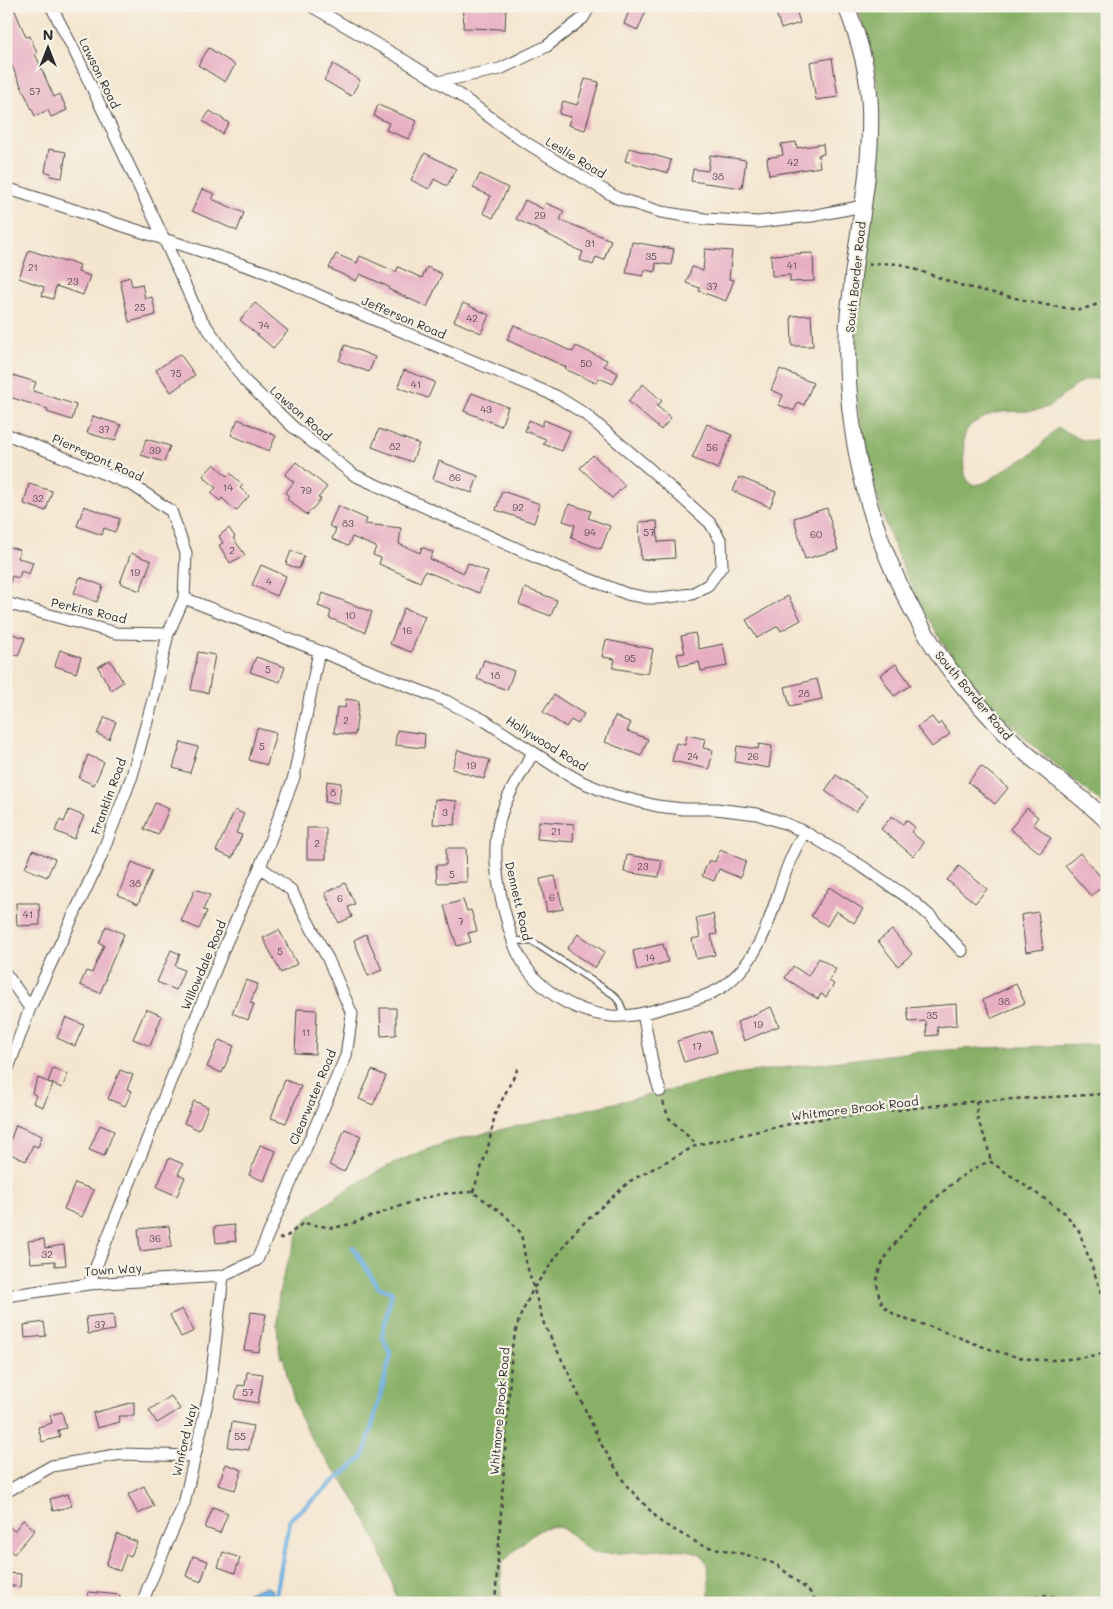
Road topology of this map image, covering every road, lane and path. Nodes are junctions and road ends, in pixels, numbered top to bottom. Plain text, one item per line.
1 (51, 6) edge
2 (311, 6) edge
3 (590, 6) edge
4 (846, 6) edge
5 (438, 82) junction
6 (6, 188) edge
7 (863, 206) junction
8 (164, 239) junction
9 (854, 267) junction
10 (1107, 301) edge
11 (6, 434) edge
12 (172, 516) joint
13 (722, 566) joint
14 (184, 598) junction
15 (6, 603) edge
16 (168, 634) junction
17 (319, 651) junction
18 (533, 752) junction
19 (1107, 822) edge
20 (805, 832) junction
21 (260, 868) junction
22 (512, 940) junction
23 (962, 951) dead end
24 (6, 974) edge
25 (30, 1008) junction
26 (643, 1013) junction
27 (625, 1015) junction
28 (519, 1066) dead end
29 (6, 1074) edge
30 (660, 1091) joint
31 (1107, 1094) edge
32 (976, 1101) junction
33 (697, 1145) junction
34 (991, 1162) junction
35 (473, 1192) junction
36 (264, 1243) junction
37 (223, 1276) junction
38 (89, 1284) junction
39 (533, 1289) junction
40 (6, 1296) edge
41 (1107, 1308) edge
42 (1107, 1353) edge
43 (195, 1456) junction
44 (6, 1492) edge
45 (143, 1603) edge
46 (495, 1603) edge
47 (817, 1603) edge
48 (1012, 1603) edge
49 (1083, 1603) edge

1 - 8 street, Lawson Road
2 - 5 street, Leslie Road
3 - 5 street
4 - 7 main road, South Border Road
5 - 7 street, Leslie Road
6 - 8 street, Jefferson Road
7 - 9 main road, South Border Road
8 - 13 street, Jefferson Road
8 - 13 street, Lawson Road
9 - 10 path
9 - 19 main road, South Border Road
11 - 12 street, Pierrepont Road
12 - 14 street, Franklin Road
14 - 16 street, Franklin Road
14 - 17 street, Hollywood Road
15 - 16 street, Perkins Road
16 - 25 street, Franklin Road
17 - 18 street, Hollywood Road
17 - 21 street, Willowdale Road
18 - 20 street, Hollywood Road
18 - 22 street, Dennett Road
20 - 23 street, Hollywood Road
20 - 26 street, Dennett Road
21 - 36 street, Clearwater Road
21 - 38 street, Willowdale Road
22 - 27 lane
22 - 27 street, Dennett Road
24 - 25 street
25 - 29 street, Franklin Road
26 - 27 street, Dennett Road
26 - 30 street
28 - 35 path
30 - 33 path
31 - 32 path, Whitmore Brook Road
32 - 33 path, Whitmore Brook Road
32 - 34 path
33 - 39 path, Whitmore Brook Road
34 - 41 path
34 - 42 path
35 - 36 path
35 - 39 path
36 - 37 street, Clearwater Road
37 - 38 street, Town Way
37 - 43 street, Winford Way
38 - 40 street, Town Way
39 - 46 path, Whitmore Brook Road
39 - 47 path
43 - 44 street
43 - 45 street, Winford Way
48 - 49 path

